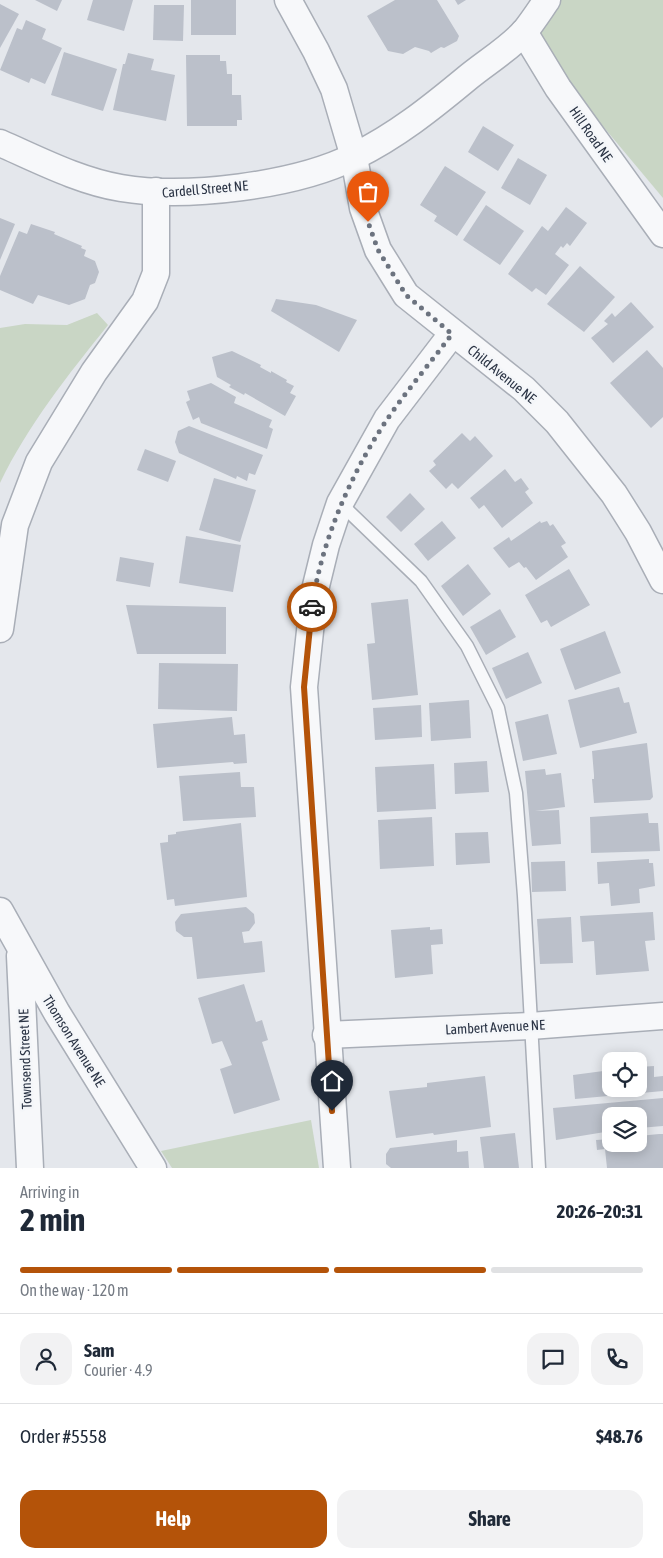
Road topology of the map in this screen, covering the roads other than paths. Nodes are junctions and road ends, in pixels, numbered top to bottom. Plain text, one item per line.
1 (288, 0) edge
2 (547, 0) edge
3 (524, 32) junction
4 (0, 143) edge
5 (354, 157) junction
6 (156, 191) junction
7 (663, 234) edge
8 (452, 334) junction
9 (340, 503) junction
10 (663, 580) edge
11 (0, 629) edge
12 (0, 911) edge
13 (20, 950) junction
14 (663, 1016) edge
15 (530, 1026) junction
16 (326, 1035) junction
17 (30, 1168) edge
18 (153, 1168) edge
19 (337, 1168) edge
20 (539, 1168) edge

1 - 5 street, Child Avenue NE
2 - 3 street, Cardell Street NE
3 - 5 street, Cardell Street NE
3 - 7 street, Hill Road NE
4 - 6 street
5 - 6 street, Cardell Street NE
5 - 8 street, Child Avenue NE
6 - 11 street, Cardell Street NE
8 - 9 street
8 - 10 street, Child Avenue NE
9 - 15 lane
9 - 16 street
12 - 13 street, Thomson Avenue NE
13 - 17 street, Townsend Street NE
13 - 18 street, Thomson Avenue NE
14 - 15 street, Lambert Avenue NE
15 - 16 street, Lambert Avenue NE
15 - 20 lane
16 - 19 street

